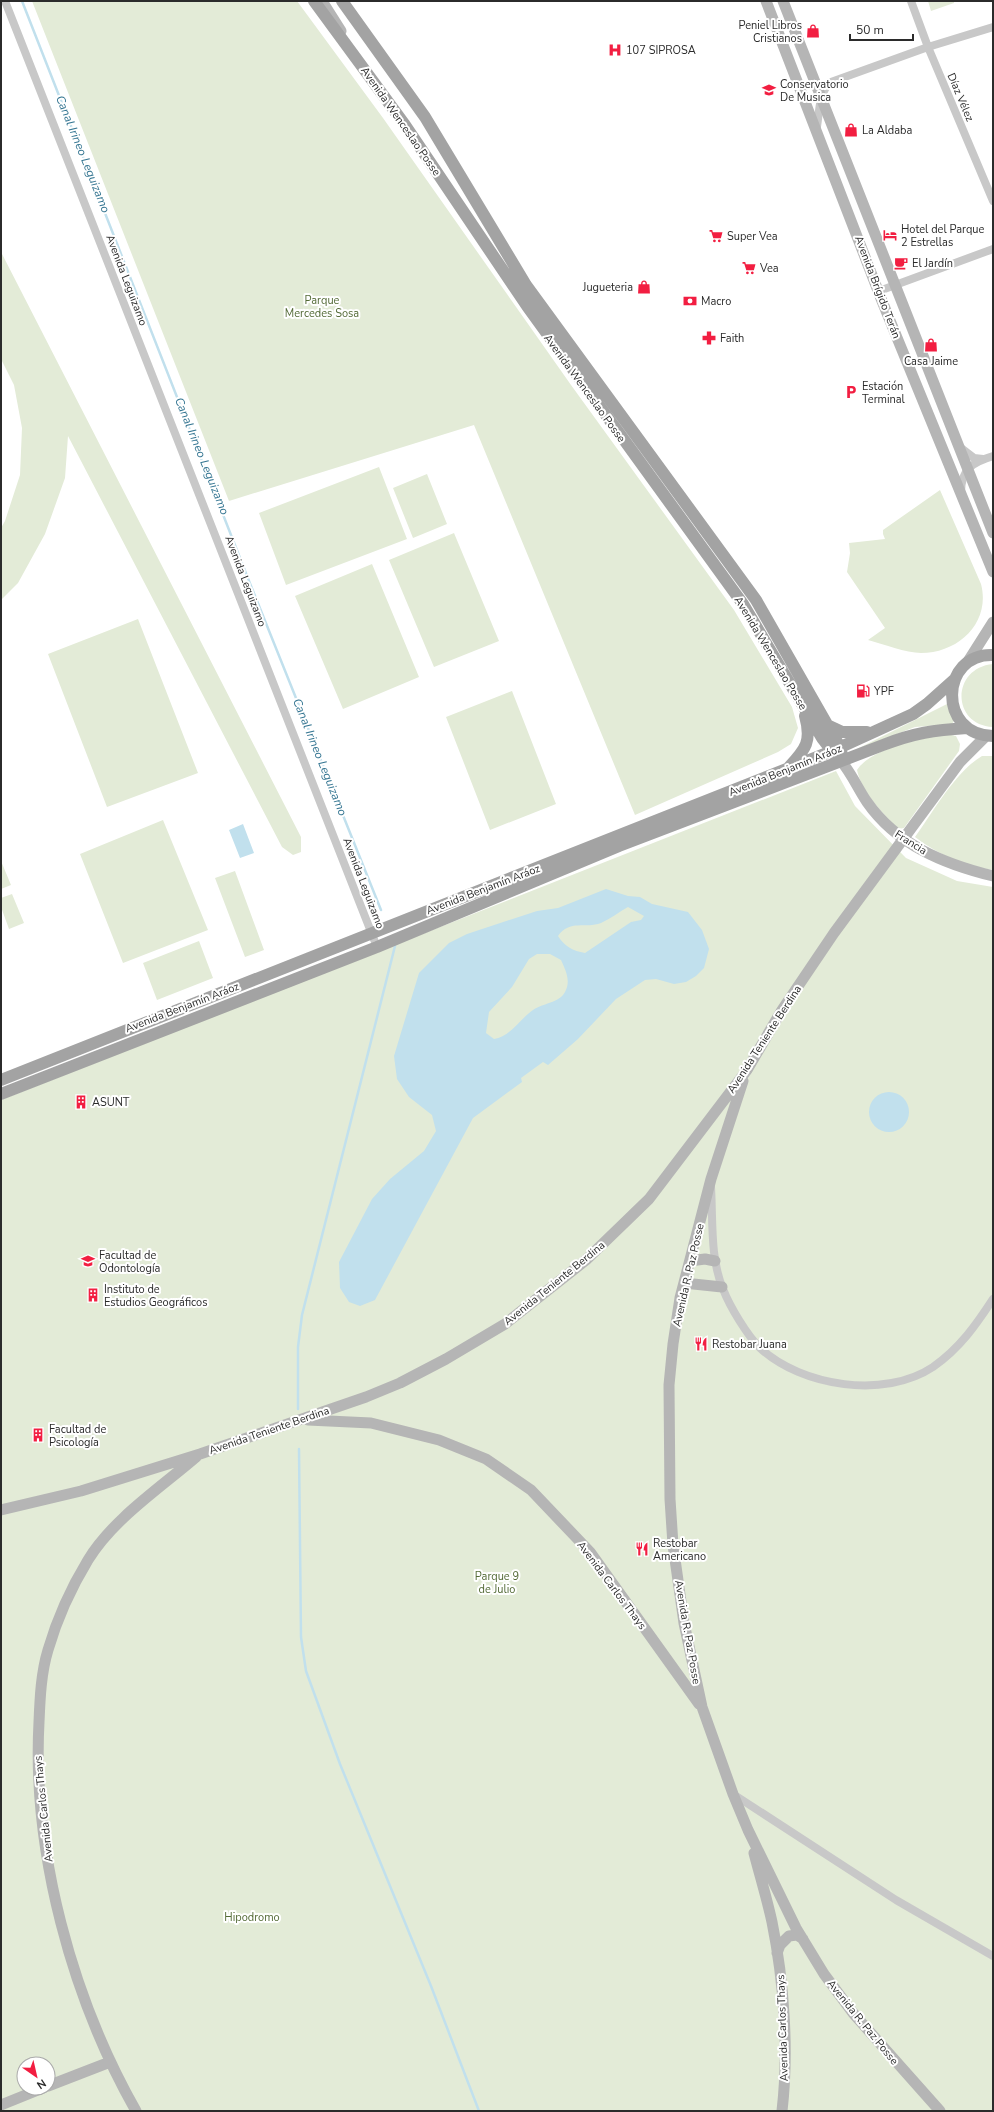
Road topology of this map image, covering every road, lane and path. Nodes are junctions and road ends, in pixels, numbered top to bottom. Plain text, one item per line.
1 (5, 1) edge
2 (314, 1) edge
3 (322, 1) edge
4 (342, 1) edge
5 (766, 1) edge
6 (783, 1) edge
7 (911, 1) edge
8 (993, 27) edge
9 (349, 47) junction
10 (928, 47) junction
11 (821, 95) junction
12 (816, 133) junction
13 (993, 201) edge
14 (993, 249) edge
15 (895, 285) junction
16 (879, 291) junction
17 (957, 443) junction
18 (993, 456) edge
19 (983, 459) junction
20 (967, 470) junction
21 (961, 495) junction
22 (993, 533) edge
23 (992, 571) edge
24 (993, 622) edge
25 (993, 656) edge
26 (968, 663) junction
27 (955, 679) junction
28 (802, 705) junction
29 (827, 725) junction
30 (969, 730) junction
31 (878, 731) junction
32 (989, 736) edge
33 (836, 749) junction
34 (964, 758) junction
35 (841, 761) junction
36 (785, 770) junction
37 (852, 776) joint
38 (903, 840) junction
39 (993, 876) edge
40 (372, 932) junction
41 (377, 946) junction
42 (747, 1070) junction
43 (1, 1080) edge
44 (1, 1094) edge
45 (711, 1179) junction
46 (690, 1260) junction
47 (715, 1260) junction
48 (684, 1283) junction
49 (722, 1288) junction
50 (993, 1299) edge
51 (304, 1419) junction
52 (200, 1454) junction
53 (1, 1510) edge
54 (702, 1707) junction
55 (733, 1794) junction
56 (748, 1830) junction
57 (803, 1939) junction
58 (777, 1953) junction
59 (993, 1956) edge
60 (110, 2062) junction
61 (56, 2083) edge
62 (23, 2096) edge
63 (1, 2105) edge
64 (136, 2111) edge
65 (782, 2111) edge
66 (940, 2111) edge

1 - 40 street, Avenida Leguizamo
2 - 9 main road, Avenida Wenceslao Posse
3 - 9 street
4 - 29 main road
5 - 12 street, Avenida Brígido Terán
6 - 11 street, Avenida Brígido Terán
7 - 10 street, Díaz Vélez
8 - 10 street
9 - 28 main road, Avenida Wenceslao Posse
10 - 11 street
10 - 13 street, Díaz Vélez
11 - 12 street
11 - 15 street, Avenida Brígido Terán
12 - 16 street, Avenida Brígido Terán
14 - 15 street
15 - 16 street
15 - 17 street, Avenida Brígido Terán
16 - 21 street, Avenida Brígido Terán
17 - 19 street
17 - 20 street, Avenida Brígido Terán
18 - 19 street
19 - 20 street
20 - 21 street
20 - 22 street, Avenida Brígido Terán
21 - 23 street, Avenida Brígido Terán
24 - 26 street
25 - 26 main road
26 - 27 main road, Avenida Benjamín Aráoz
27 - 30 main road
27 - 31 main road, Avenida Benjamín Aráoz
28 - 33 main road, Avenida Wenceslao Posse
28 - 36 main road
29 - 31 main road
29 - 33 main road
30 - 32 main road
30 - 34 street
30 - 35 main road, Avenida Benjamín Aráoz
31 - 33 main road, Avenida Benjamín Aráoz
32 - 34 street, Avenida Teniente Berdina
33 - 35 main road, Avenida Wenceslao Posse
33 - 36 main road, Avenida Benjamín Aráoz
34 - 38 street, Avenida Teniente Berdina
35 - 37 street, Avenida Wenceslao Posse
35 - 41 main road, Avenida Benjamín Aráoz
36 - 40 main road, Avenida Benjamín Aráoz
37 - 38 street, Francia
38 - 39 street, Francia
38 - 42 street, Avenida Teniente Berdina
40 - 41 street, Avenida Leguizamo
40 - 43 main road, Avenida Benjamín Aráoz
41 - 44 main road, Avenida Benjamín Aráoz
42 - 45 street, Avenida R. Paz Posse
42 - 51 street, Avenida Teniente Berdina
45 - 46 street, Avenida R. Paz Posse
45 - 47 street
46 - 47 street
46 - 48 street, Avenida R. Paz Posse
47 - 49 street
48 - 49 street
48 - 54 street, Avenida R. Paz Posse
49 - 50 street
51 - 52 street, Avenida Teniente Berdina
51 - 54 street, Avenida Carlos Thays
52 - 53 street, Avenida Teniente Berdina
52 - 60 street, Avenida Carlos Thays
54 - 55 street, Avenida R. Paz Posse
55 - 56 street, Avenida R. Paz Posse
55 - 59 street
56 - 57 street, Avenida R. Paz Posse
56 - 58 street, Avenida Carlos Thays
57 - 58 street
57 - 66 street, Avenida R. Paz Posse
58 - 65 street, Avenida Carlos Thays
60 - 61 street
60 - 64 street, Avenida Carlos Thays
62 - 63 street

